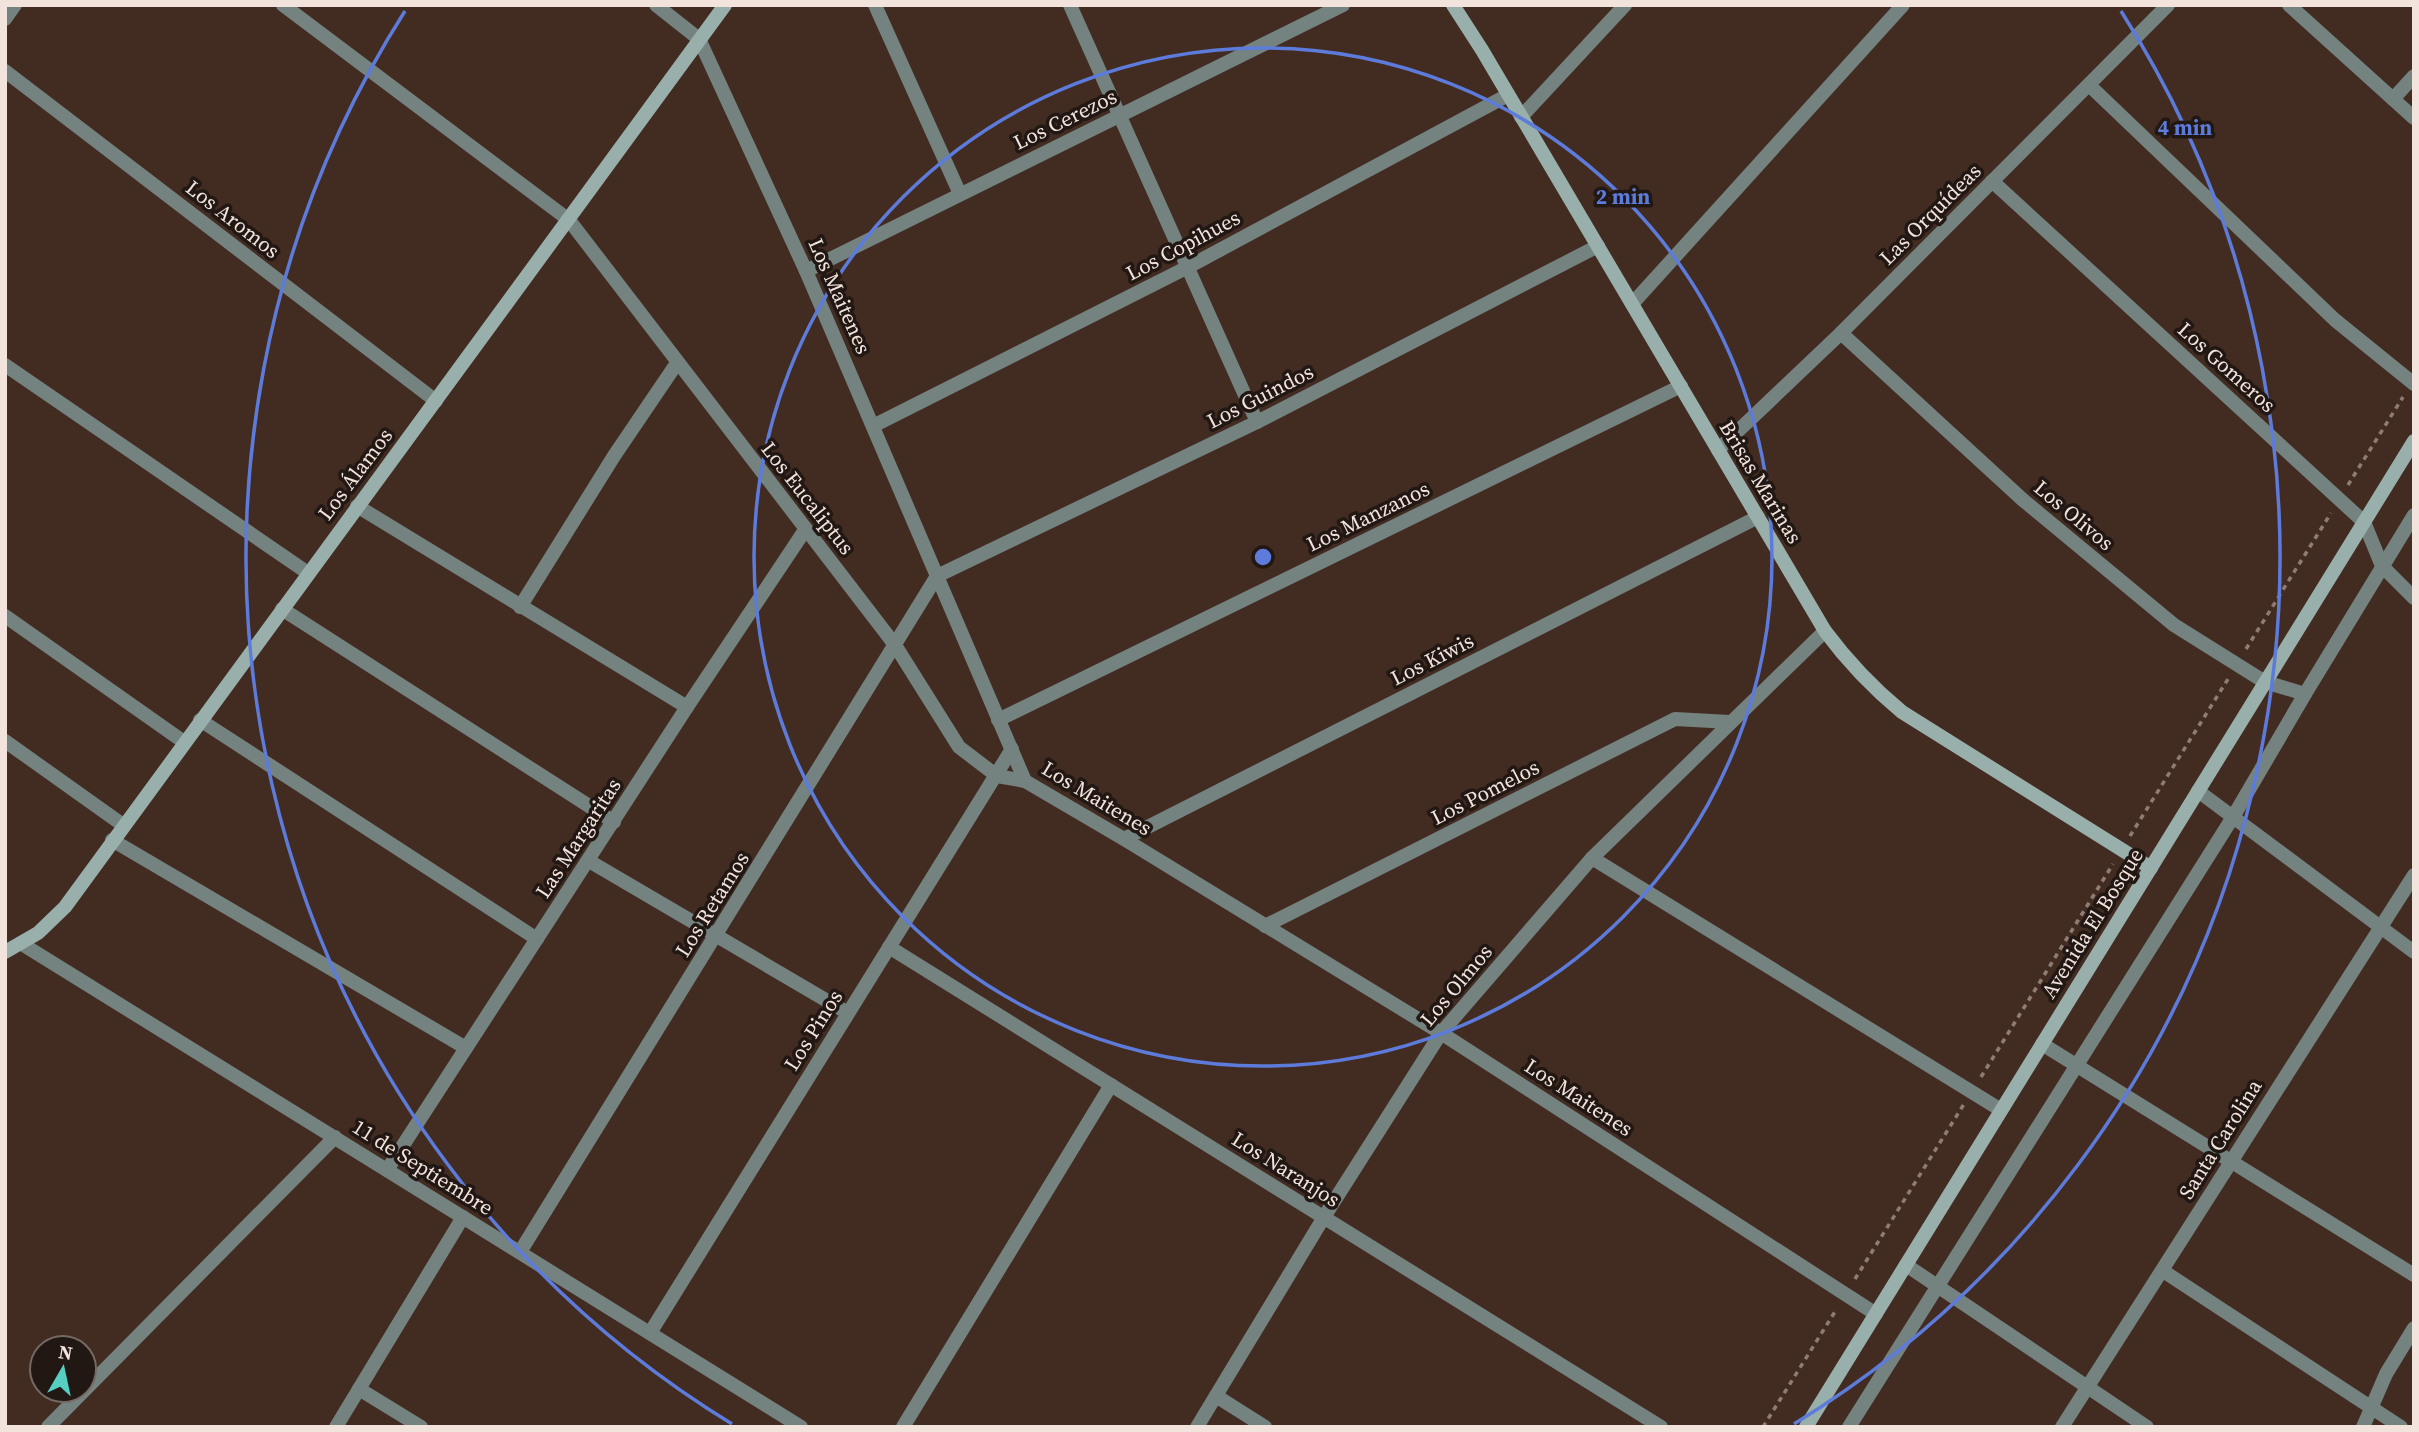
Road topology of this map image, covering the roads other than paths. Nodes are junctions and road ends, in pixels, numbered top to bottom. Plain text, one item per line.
1 (15, 5) edge
2 (284, 5) edge
3 (656, 5) edge
4 (725, 5) edge
5 (875, 5) edge
6 (1070, 5) edge
7 (1343, 5) edge
8 (1453, 5) edge
9 (1625, 5) edge
10 (1903, 5) edge
11 (2168, 5) edge
12 (2289, 5) edge
13 (5, 19) edge
14 (699, 39) junction
15 (5, 71) edge
16 (2414, 76) edge
17 (2089, 85) junction
18 (1508, 95) junction
19 (2393, 99) junction
20 (1120, 115) junction
21 (1521, 117) junction
22 (2414, 118) edge
23 (1992, 181) junction
24 (960, 194) junction
25 (569, 220) junction
26 (1598, 246) junction
27 (1188, 267) junction
28 (806, 271) junction
29 (1632, 304) junction
30 (1841, 333) junction
31 (677, 363) junction
32 (5, 365) edge
33 (2413, 383) edge
34 (1681, 386) junction
35 (436, 401) junction
36 (1257, 422) junction
37 (873, 426) junction
38 (2414, 441) edge
39 (1718, 450) junction
40 (357, 506) junction
41 (2414, 515) edge
42 (1758, 517) junction
43 (2364, 522) junction
44 (805, 530) junction
45 (2382, 566) junction
46 (308, 573) junction
47 (937, 576) junction
48 (2414, 598) edge
49 (520, 607) junction
50 (282, 609) junction
51 (5, 615) edge
52 (1825, 631) junction
53 (895, 645) junction
54 (2266, 681) junction
55 (2305, 694) junction
56 (687, 707) junction
57 (200, 720) junction
58 (998, 720) junction
59 (1730, 722) junction
60 (5, 741) edge
61 (184, 742) junction
62 (1012, 749) junction
63 (997, 776) junction
64 (1025, 781) junction
65 (2198, 791) junction
66 (2234, 817) junction
67 (614, 822) junction
68 (123, 825) junction
69 (1124, 839) junction
70 (111, 840) junction
71 (1592, 858) junction
72 (589, 861) junction
73 (2151, 868) junction
74 (2414, 875) edge
75 (1265, 926) junction
76 (2381, 928) junction
77 (717, 936) junction
78 (537, 939) junction
79 (22, 944) junction
80 (889, 947) junction
81 (5, 952) edge
82 (2414, 952) edge
83 (848, 1013) junction
84 (1441, 1033) junction
85 (2042, 1044) junction
86 (466, 1048) junction
87 (2076, 1065) junction
88 (1111, 1085) junction
89 (2001, 1110) junction
90 (335, 1138) junction
91 (2230, 1161) junction
92 (387, 1170) junction
93 (463, 1217) junction
94 (1324, 1217) junction
95 (520, 1252) junction
96 (1906, 1265) junction
97 (2163, 1271) junction
98 (2414, 1275) edge
99 (1938, 1286) junction
100 (1875, 1314) junction
101 (2414, 1328) edge
102 (650, 1333) junction
103 (2087, 1386) junction
104 (359, 1389) junction
105 (1216, 1396) junction
106 (2370, 1407) junction
107 (48, 1427) edge
108 (337, 1427) edge
109 (421, 1427) edge
110 (801, 1427) edge
111 (903, 1427) edge
112 (1198, 1427) edge
113 (1265, 1427) edge
114 (1661, 1427) edge
115 (1806, 1427) edge
116 (1849, 1427) edge
117 (2063, 1427) edge
118 (2147, 1427) edge
119 (2363, 1427) edge
120 (2401, 1427) edge

1 - 13 street
2 - 25 street, Los Eucaliptus
3 - 14 street, Los Maitenes
4 - 14 street, Los Álamos
5 - 24 street
6 - 20 street
7 - 20 street, Los Cerezos
8 - 18 street, Brisas Marinas
9 - 21 street
10 - 29 street
11 - 17 street, Las Orquídeas
12 - 19 street
14 - 25 street, Los Álamos
14 - 28 street, Los Maitenes
15 - 35 street, Los Aromos
16 - 19 street
17 - 23 street, Las Orquídeas
17 - 33 street
18 - 21 street, Brisas Marinas
18 - 27 street, Los Copihues
19 - 22 street
20 - 24 street, Los Cerezos
20 - 27 street
21 - 26 street, Brisas Marinas
23 - 30 street, Las Orquídeas
23 - 43 street, Los Gomeros
24 - 28 street, Los Cerezos
25 - 31 street, Los Eucaliptus
25 - 35 street, Los Álamos
26 - 29 street, Brisas Marinas
26 - 36 street, Los Guindos
27 - 36 street
27 - 37 street, Los Copihues
28 - 37 street, Los Maitenes
29 - 34 street, Brisas Marinas
30 - 39 street, Las Orquídeas
30 - 54 street, Los Olivos
31 - 44 street, Los Eucaliptus
31 - 49 street
32 - 46 street
34 - 39 street, Brisas Marinas
34 - 58 street, Los Manzanos
35 - 40 street, Los Álamos
36 - 47 street, Los Guindos
37 - 47 street, Los Maitenes
38 - 43 street, Avenida El Bosque
39 - 42 street, Brisas Marinas
40 - 46 street, Los Álamos
40 - 49 street
41 - 45 street
42 - 52 street, Brisas Marinas
42 - 69 street, Los Kiwis
43 - 45 street, Los Gomeros
43 - 54 street, Avenida El Bosque
44 - 53 street, Los Eucaliptus
44 - 56 street, Las Margaritas
45 - 48 street, Los Gomeros
45 - 55 street
46 - 50 street, Los Álamos
47 - 53 street, Los Retamos
47 - 58 street, Los Maitenes
49 - 56 street
50 - 57 street, Los Álamos
50 - 67 street
51 - 61 street
52 - 59 street, Los Olmos
52 - 73 street, Brisas Marinas
53 - 63 street, Los Eucaliptus
53 - 77 street, Los Retamos
54 - 55 street, Los Olivos
54 - 65 street, Avenida El Bosque
55 - 66 street
56 - 67 street, Las Margaritas
57 - 61 street, Los Álamos
57 - 78 street
58 - 62 street, Los Maitenes
59 - 71 street, Los Olmos
59 - 75 street, Los Pomelos
60 - 68 street
61 - 68 street, Los Álamos
62 - 63 street, Los Pinos
62 - 64 street, Los Maitenes
63 - 64 street, Los Eucaliptus
63 - 80 street, Los Pinos
64 - 69 street, Los Maitenes
65 - 66 street
65 - 73 street, Avenida El Bosque
66 - 76 street
66 - 87 street
67 - 72 street, Las Margaritas
68 - 70 street, Los Álamos
69 - 75 street, Los Maitenes
70 - 79 street, Los Álamos
70 - 86 street
71 - 84 street, Los Olmos
71 - 89 street
72 - 77 street
72 - 78 street, Las Margaritas
73 - 85 street, Avenida El Bosque
74 - 76 street, Santa Carolina
75 - 84 street, Los Maitenes
76 - 82 street
76 - 91 street, Santa Carolina
77 - 83 street
77 - 95 street, Los Retamos
78 - 86 street, Las Margaritas
79 - 81 street, Los Álamos
79 - 90 street, 11 de Septiembre
80 - 83 street, Los Pinos
80 - 88 street, Los Naranjos
83 - 102 street, Los Pinos
84 - 94 street, Los Olmos
84 - 100 street, Los Maitenes
85 - 87 street
85 - 89 street, Avenida El Bosque
86 - 92 street, Las Margaritas
87 - 91 street
87 - 99 street
88 - 94 street, Los Naranjos
88 - 111 street
89 - 96 street, Avenida El Bosque
90 - 92 street, 11 de Septiembre
90 - 107 street
91 - 97 street, Santa Carolina
91 - 98 street
92 - 93 street, 11 de Septiembre
93 - 95 street, 11 de Septiembre
93 - 104 street
94 - 105 street, Los Olmos
94 - 114 street, Los Naranjos
95 - 102 street, 11 de Septiembre
96 - 99 street
96 - 100 street, Avenida El Bosque
97 - 103 street, Santa Carolina
97 - 106 street
99 - 103 street
99 - 116 street
100 - 115 street, Avenida El Bosque
101 - 106 street
102 - 110 street, 11 de Septiembre
103 - 117 street, Santa Carolina
103 - 118 street
104 - 108 street
104 - 109 street
105 - 112 street, Los Olmos
105 - 113 street
106 - 119 street
106 - 120 street

